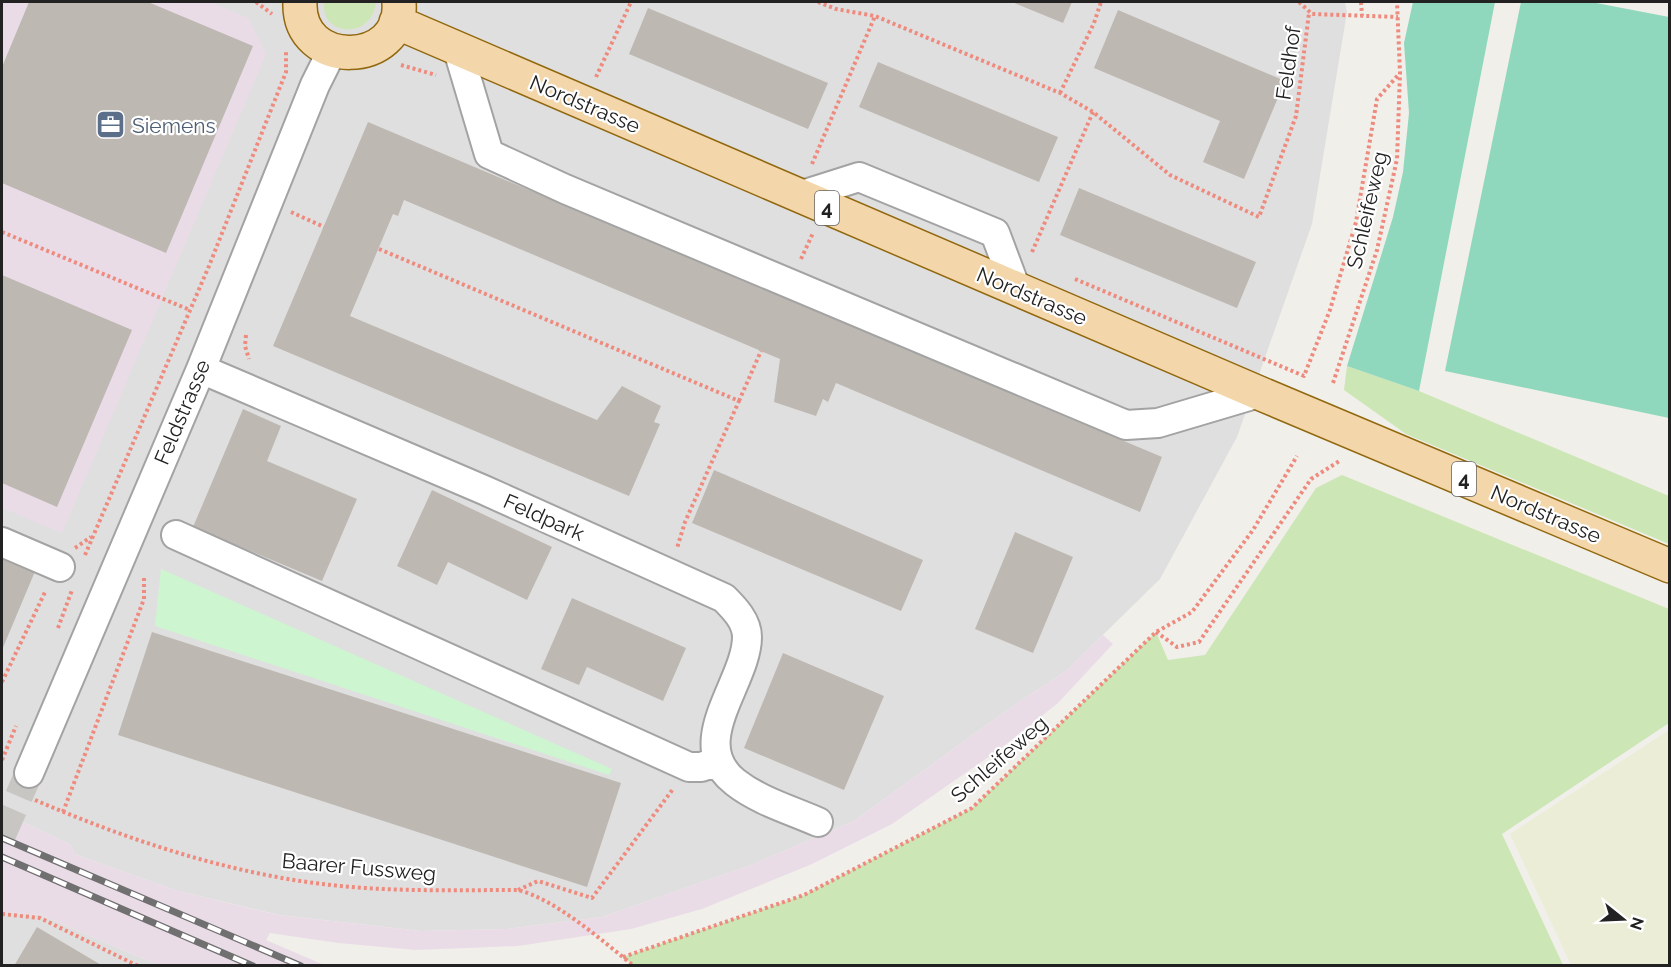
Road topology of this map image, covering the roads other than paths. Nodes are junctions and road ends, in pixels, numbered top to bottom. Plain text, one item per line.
1 (289, 11) edge
2 (398, 12) edge
3 (458, 50) junction
4 (332, 51) junction
5 (811, 201) junction
6 (1016, 289) junction
7 (201, 369) junction
8 (1259, 393) junction
9 (176, 534) dead end
10 (2, 542) edge
11 (1670, 566) edge
12 (72, 571) road end
13 (719, 761) junction
14 (31, 786) tunnel mouth
15 (818, 822) dead end

1 - 4 main road
2 - 3 main road, Nordstrasse / 4
2 - 4 main road
3 - 5 main road, Nordstrasse / 4
3 - 8 street
4 - 7 street, Feldstrasse
5 - 6 main road, Nordstrasse / 4
5 - 6 street
6 - 8 main road, Nordstrasse / 4
7 - 13 street, Feldpark
7 - 14 street, Feldstrasse
8 - 11 main road, Nordstrasse / 4
9 - 13 street
10 - 12 street
13 - 15 street

